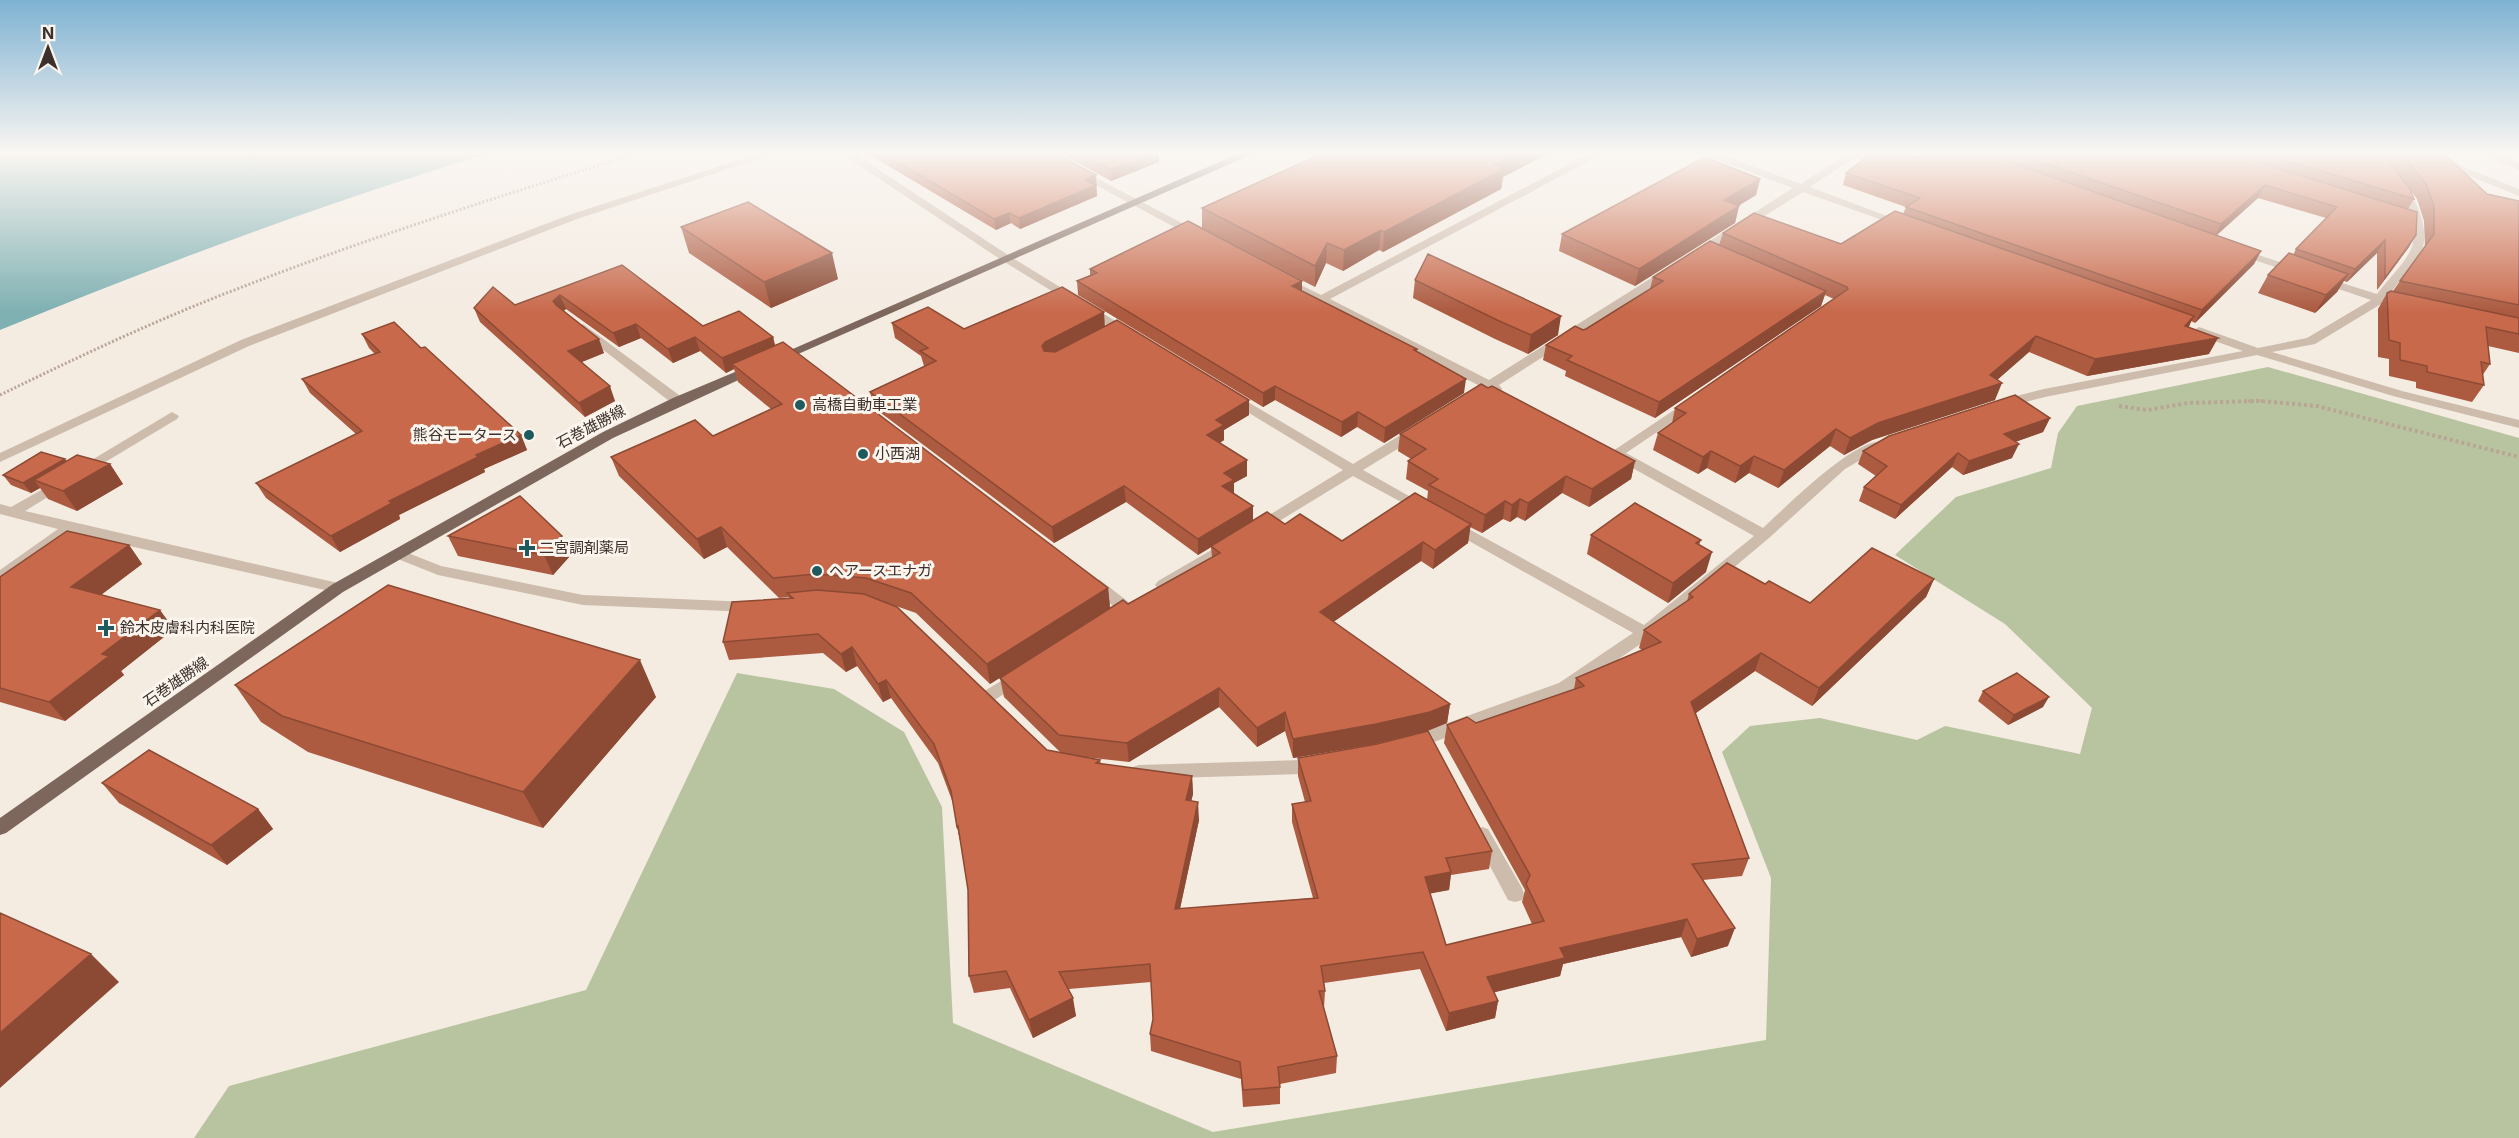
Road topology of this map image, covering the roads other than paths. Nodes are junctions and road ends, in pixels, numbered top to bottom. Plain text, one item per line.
1 (608, 205) edge
2 (924, 205) edge
3 (1131, 205) edge
4 (1140, 205) edge
5 (1501, 205) edge
6 (1776, 205) edge
7 (1849, 205) edge
8 (2411, 205) edge
9 (1911, 227) edge
10 (1207, 240) edge
11 (2233, 249) edge
12 (1006, 259) junction
13 (1269, 273) edge
14 (1320, 300) junction
15 (2379, 300) junction
16 (2402, 305) edge
17 (576, 322) edge
18 (2187, 327) edge
19 (1140, 340) edge
20 (2254, 351) junction
21 (1490, 386) junction
22 (1221, 389) edge
23 (1511, 397) edge
24 (1696, 399) edge
25 (678, 401) junction
26 (1460, 404) edge
27 (1989, 408) edge
28 (172, 416) dead end
29 (1431, 422) edge
30 (2519, 424) edge
31 (1889, 441) edge
32 (0, 458) edge
33 (1353, 470) junction
34 (7, 510) edge
35 (70, 528) junction
36 (1764, 535) junction
37 (398, 554) junction
38 (1079, 573) edge
39 (0, 577) edge
40 (338, 588) junction
41 (770, 606) edge
42 (1645, 633) junction
43 (1027, 671) edge
44 (1004, 713) edge
45 (1397, 747) edge
46 (1333, 761) edge
47 (1126, 771) edge
48 (1476, 822) edge
49 (0, 828) edge
50 (1515, 894) dead end

1 - 32 street
2 - 12 street
3 - 12 main road, 石巻雄勝線
4 - 10 street
5 - 14 street
6 - 21 street
7 - 9 street
8 - 15 street
11 - 15 street
12 - 19 street
12 - 25 main road, 石巻雄勝線
13 - 14 street
14 - 21 street
15 - 16 street
15 - 20 street
17 - 25 street
18 - 20 street
20 - 27 street
20 - 30 street
21 - 23 street
21 - 26 street
22 - 33 street
24 - 36 street
25 - 37 main road, 石巻雄勝線
28 - 34 street
29 - 33 street
31 - 36 street
33 - 38 street
33 - 42 street
34 - 35 street
35 - 39 street
35 - 40 street
36 - 42 street
37 - 40 main road, 石巻雄勝線
37 - 41 street
40 - 49 main road, 石巻雄勝線
42 - 45 street
43 - 44 street
46 - 47 street
48 - 50 street

